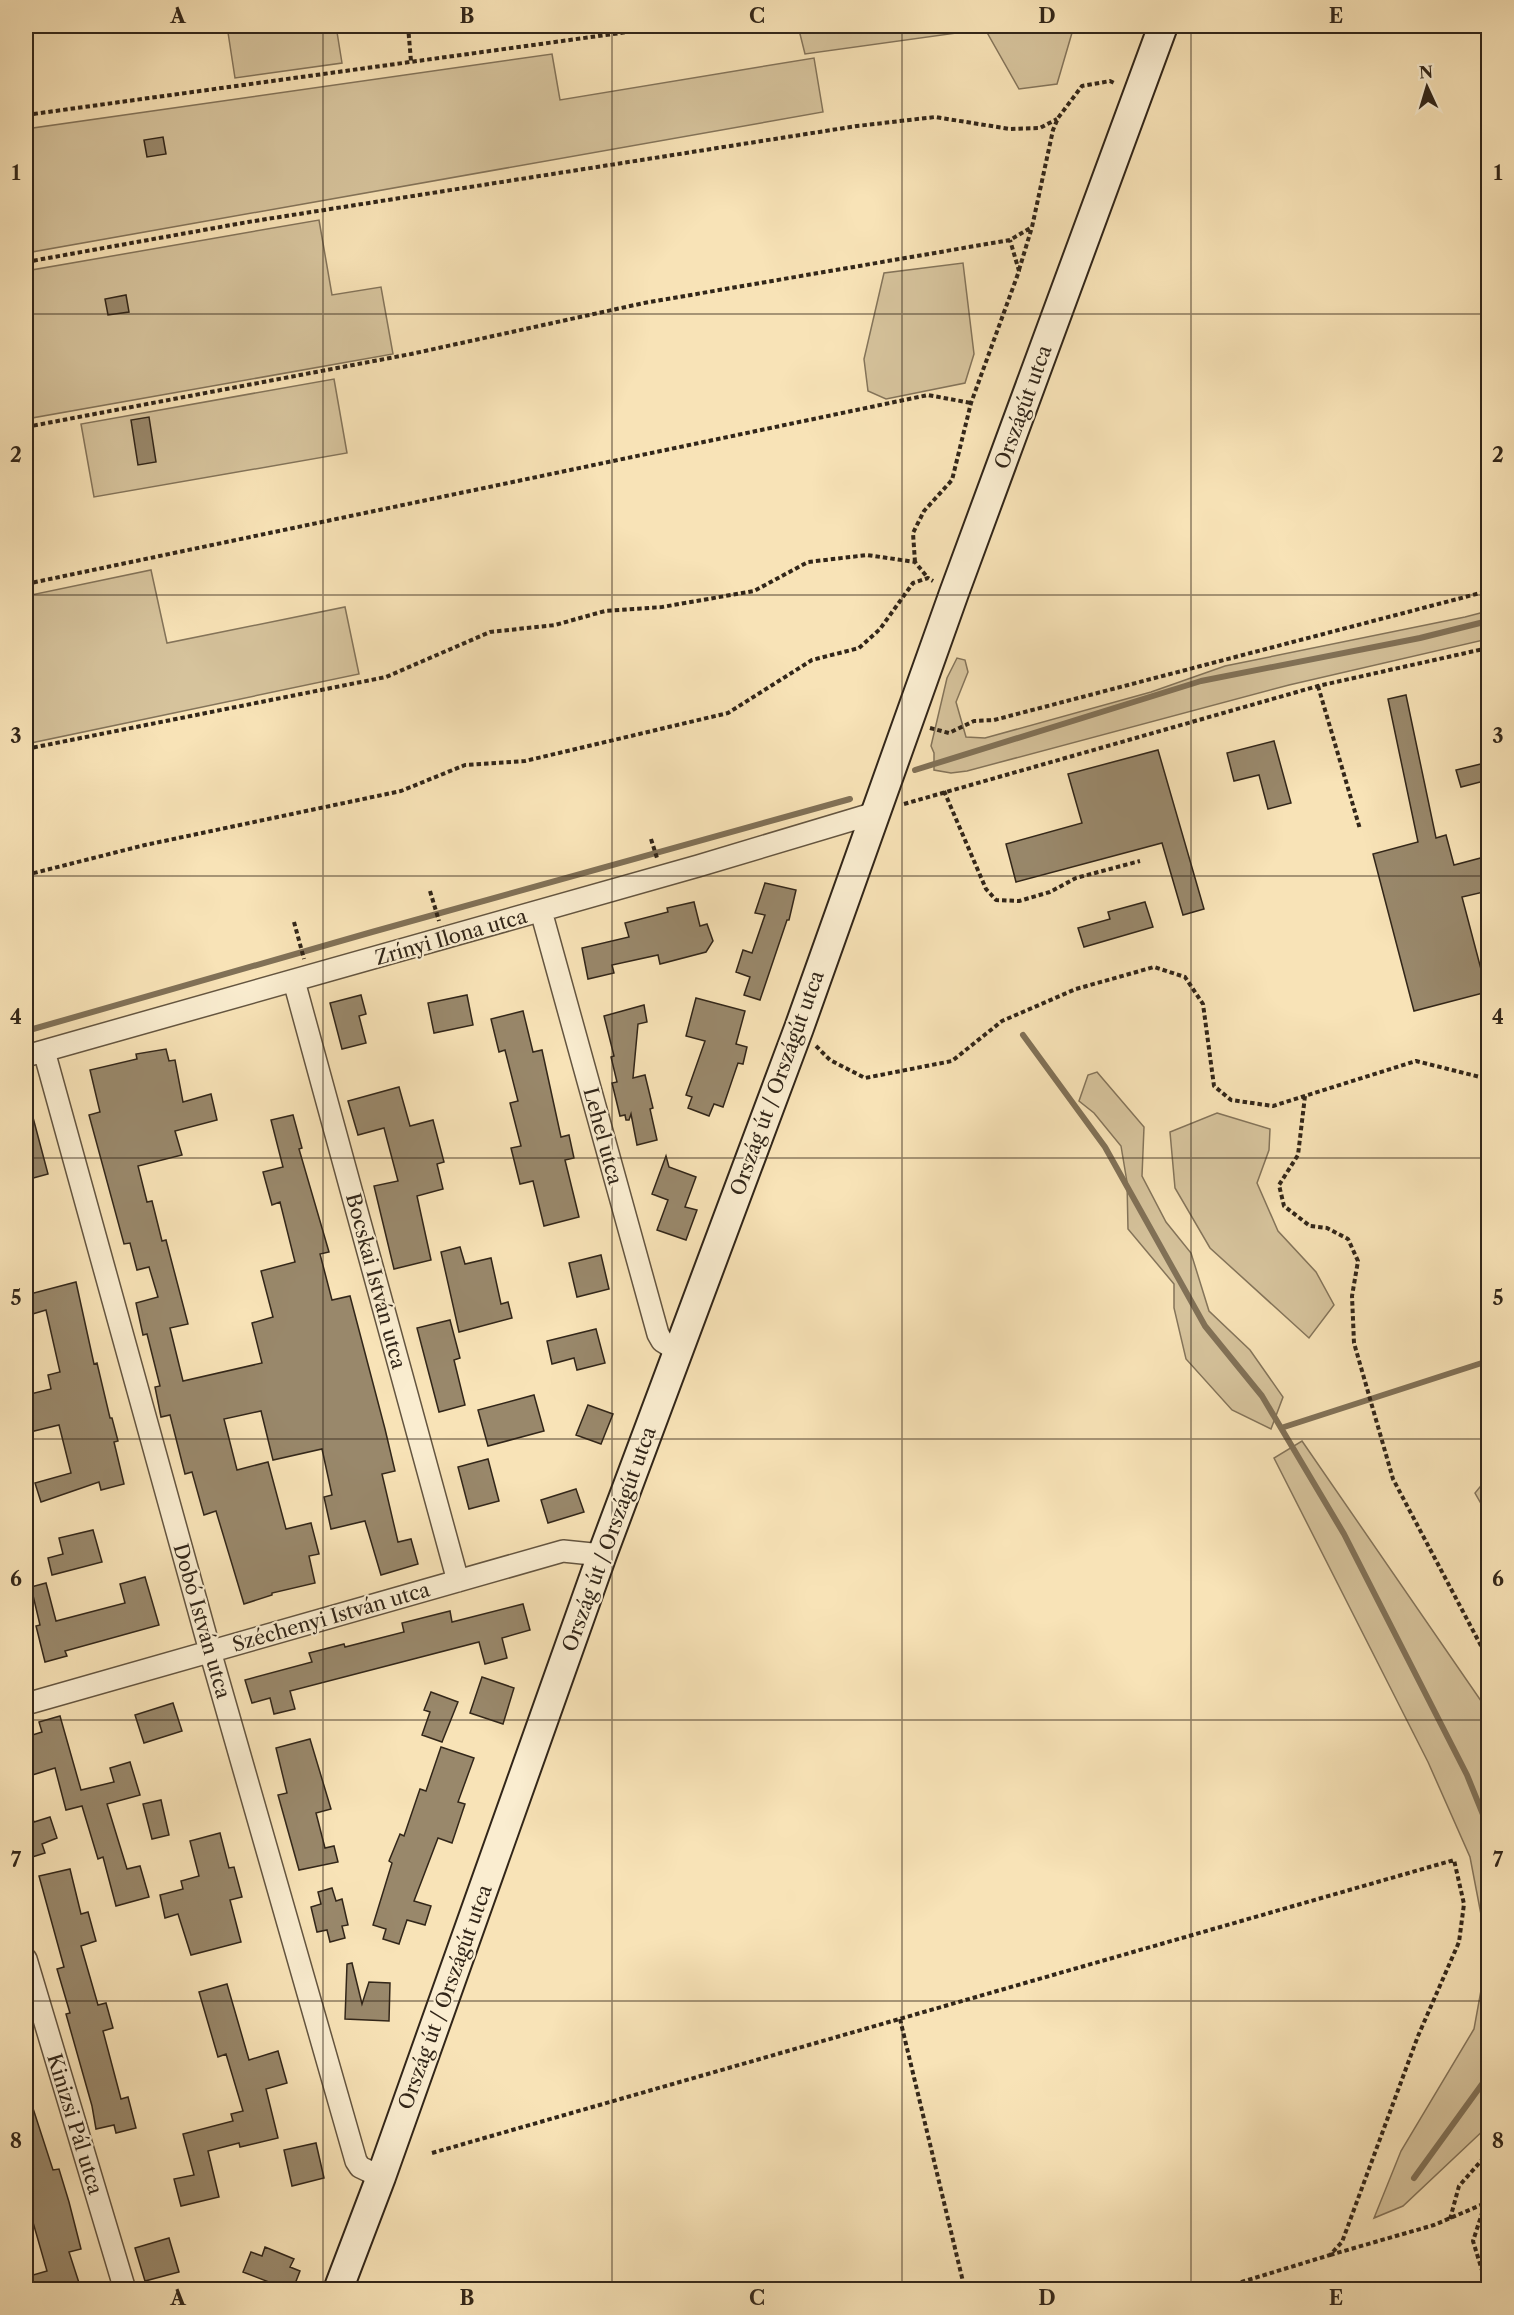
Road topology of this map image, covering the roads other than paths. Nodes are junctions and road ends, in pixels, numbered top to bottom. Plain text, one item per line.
1 (1163, 26) edge
2 (879, 801) junction
3 (541, 911) junction
4 (294, 981) junction
5 (35, 1053) edge
6 (678, 1351) junction
7 (602, 1555) junction
8 (458, 1581) junction
9 (210, 1651) junction
10 (26, 1704) edge
11 (26, 1959) edge
12 (381, 2177) junction
13 (125, 2289) edge
14 (338, 2289) edge

1 - 2 main road, Országút utca
2 - 3 street, Zrínyi Ilona utca
2 - 6 main road, Ország út / Országút utca
3 - 4 street, Zrínyi Ilona utca
3 - 6 street, Lehel utca
4 - 5 street, Zrínyi Ilona utca
4 - 8 street, Bocskai István utca
5 - 9 street, Dobó István utca
6 - 7 main road, Ország út / Országút utca
7 - 8 street, Széchenyi István utca
7 - 12 main road, Ország út / Országút utca
8 - 9 street, Széchenyi István utca
9 - 10 street, Széchenyi István utca
9 - 12 street, Dobó István utca
11 - 13 street, Kinizsi Pál utca
12 - 14 main road, Ország út / Országút utca

